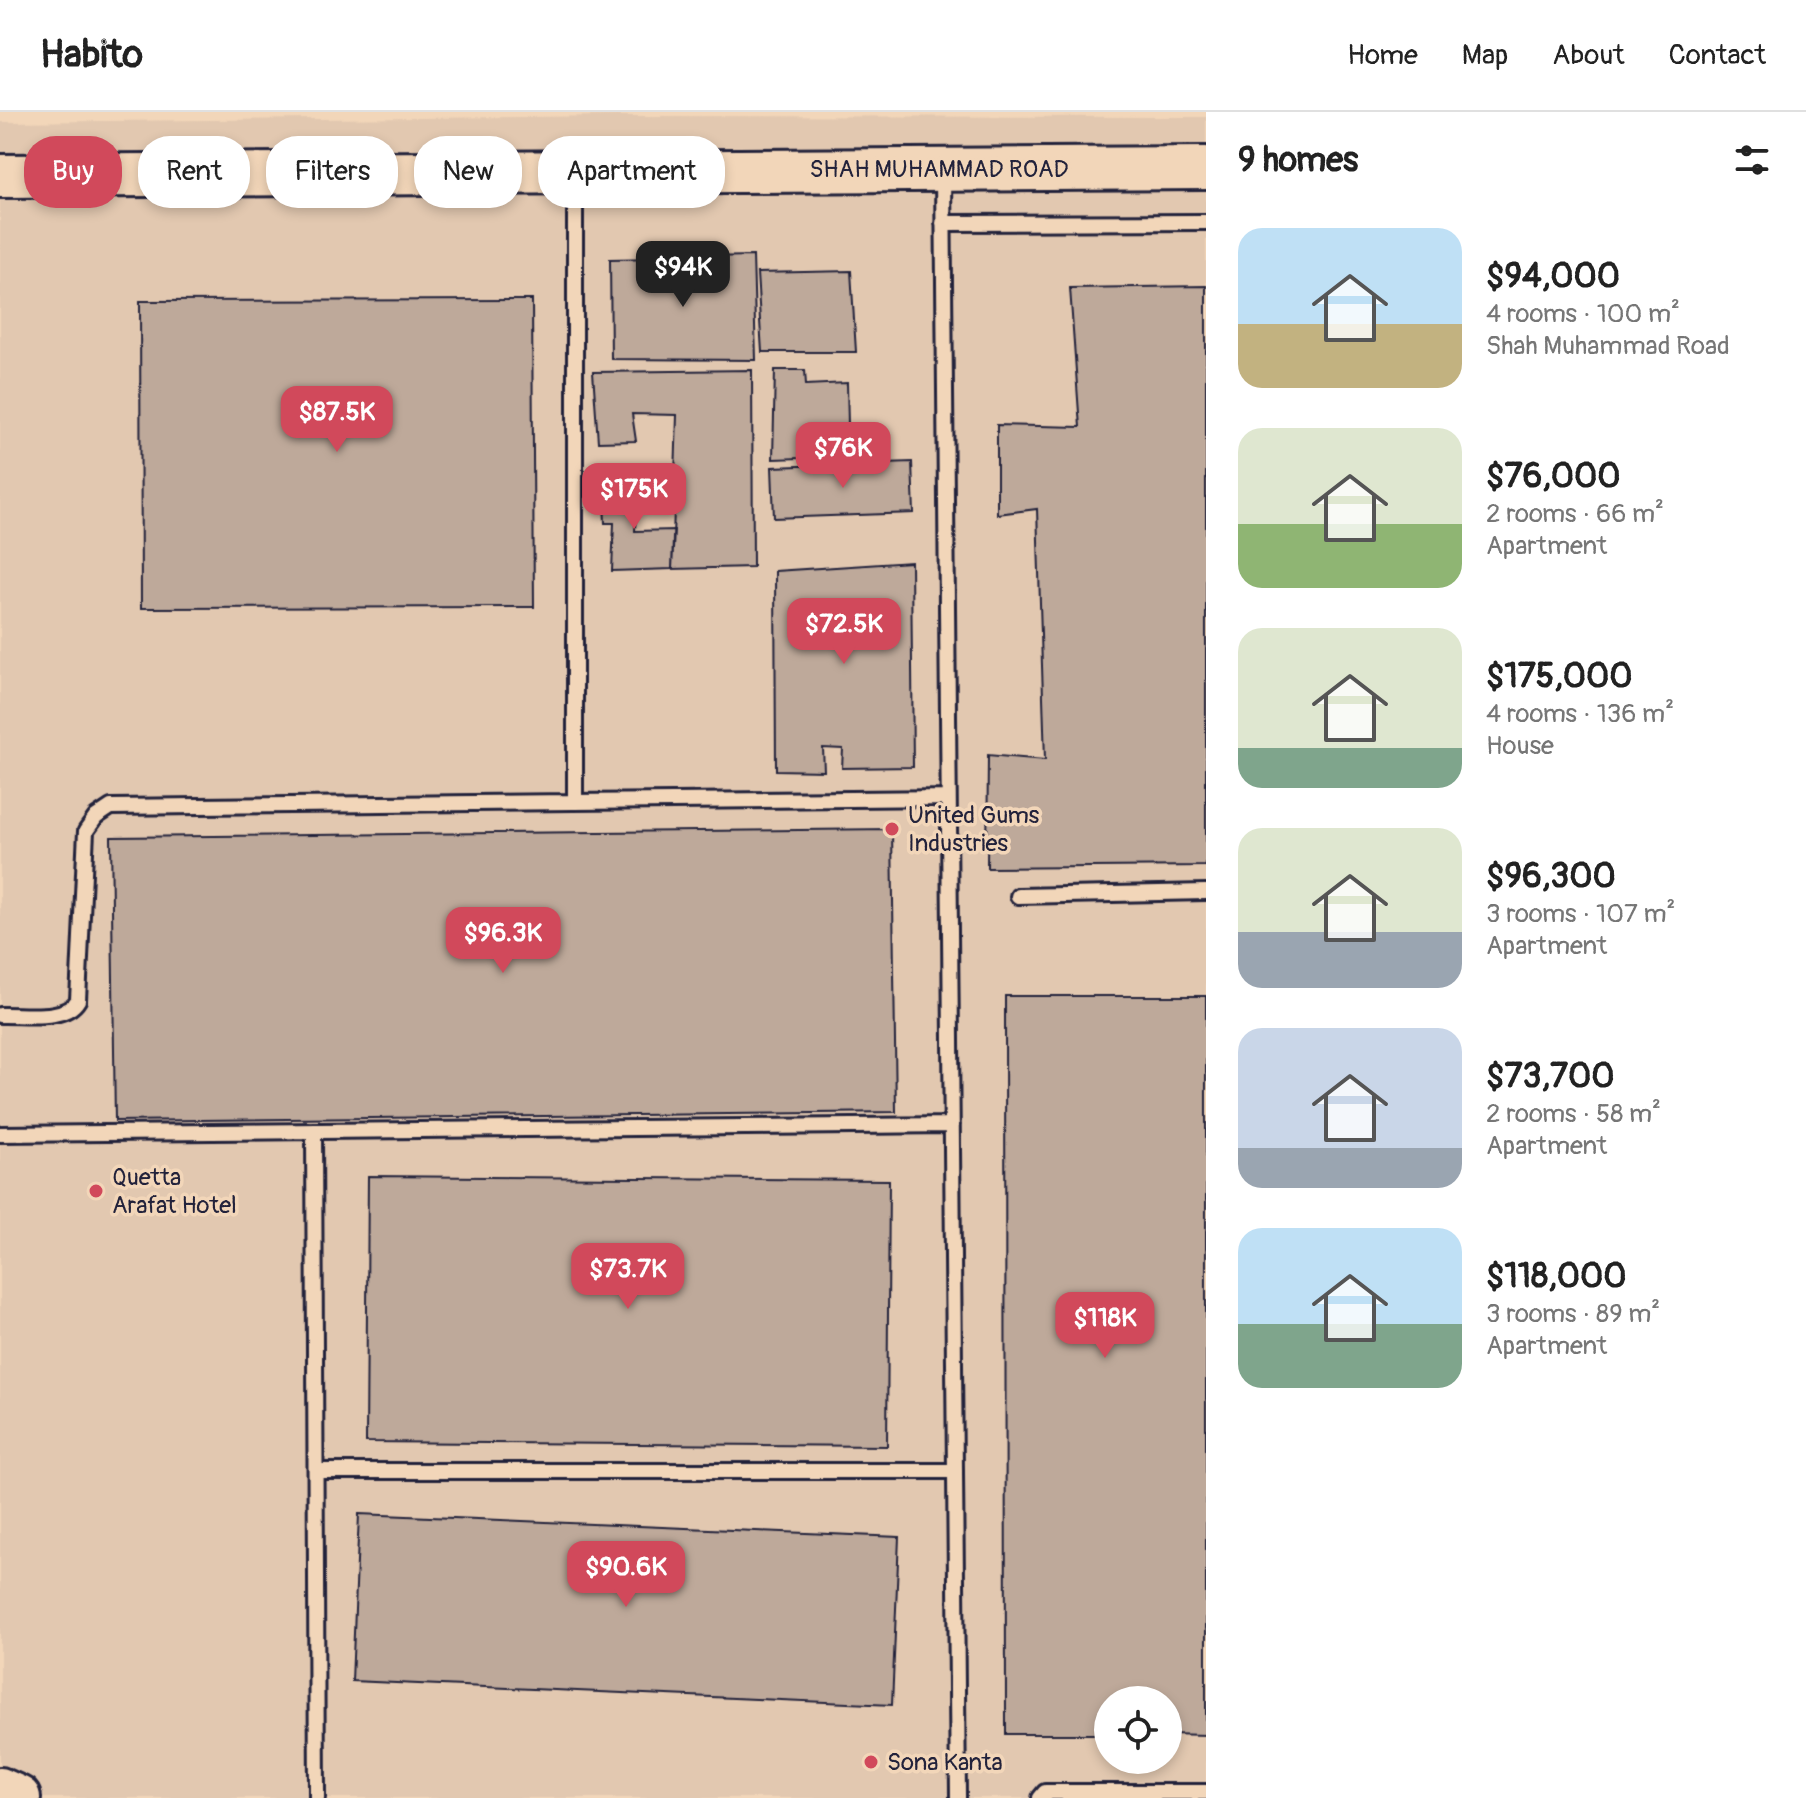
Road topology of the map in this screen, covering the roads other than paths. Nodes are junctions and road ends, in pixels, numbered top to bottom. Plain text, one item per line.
1 (1206, 168) edge
2 (943, 169) junction
3 (725, 171) edge
4 (538, 172) edge
5 (0, 176) edge
6 (575, 208) edge
7 (1206, 222) edge
8 (943, 223) junction
9 (948, 798) junction
10 (575, 802) junction
11 (1206, 892) edge
12 (1018, 896) dead end
13 (0, 1015) edge
14 (952, 1125) junction
15 (314, 1131) junction
16 (0, 1134) edge
17 (318, 1471) junction
18 (955, 1471) junction
19 (1206, 1792) edge
20 (317, 1798) edge
21 (958, 1798) edge
22 (1040, 1798) edge

1 - 2 street, SHAH MUHAMMAD ROAD
2 - 3 street, SHAH MUHAMMAD ROAD
2 - 8 lane
4 - 5 street, SHAH MUHAMMAD ROAD
6 - 10 lane
7 - 8 lane
8 - 9 lane
9 - 10 lane
9 - 14 lane
10 - 13 lane
11 - 12 lane
14 - 15 lane
14 - 18 lane
15 - 16 lane
15 - 17 lane
17 - 18 lane
17 - 20 lane
18 - 21 lane
19 - 22 lane

